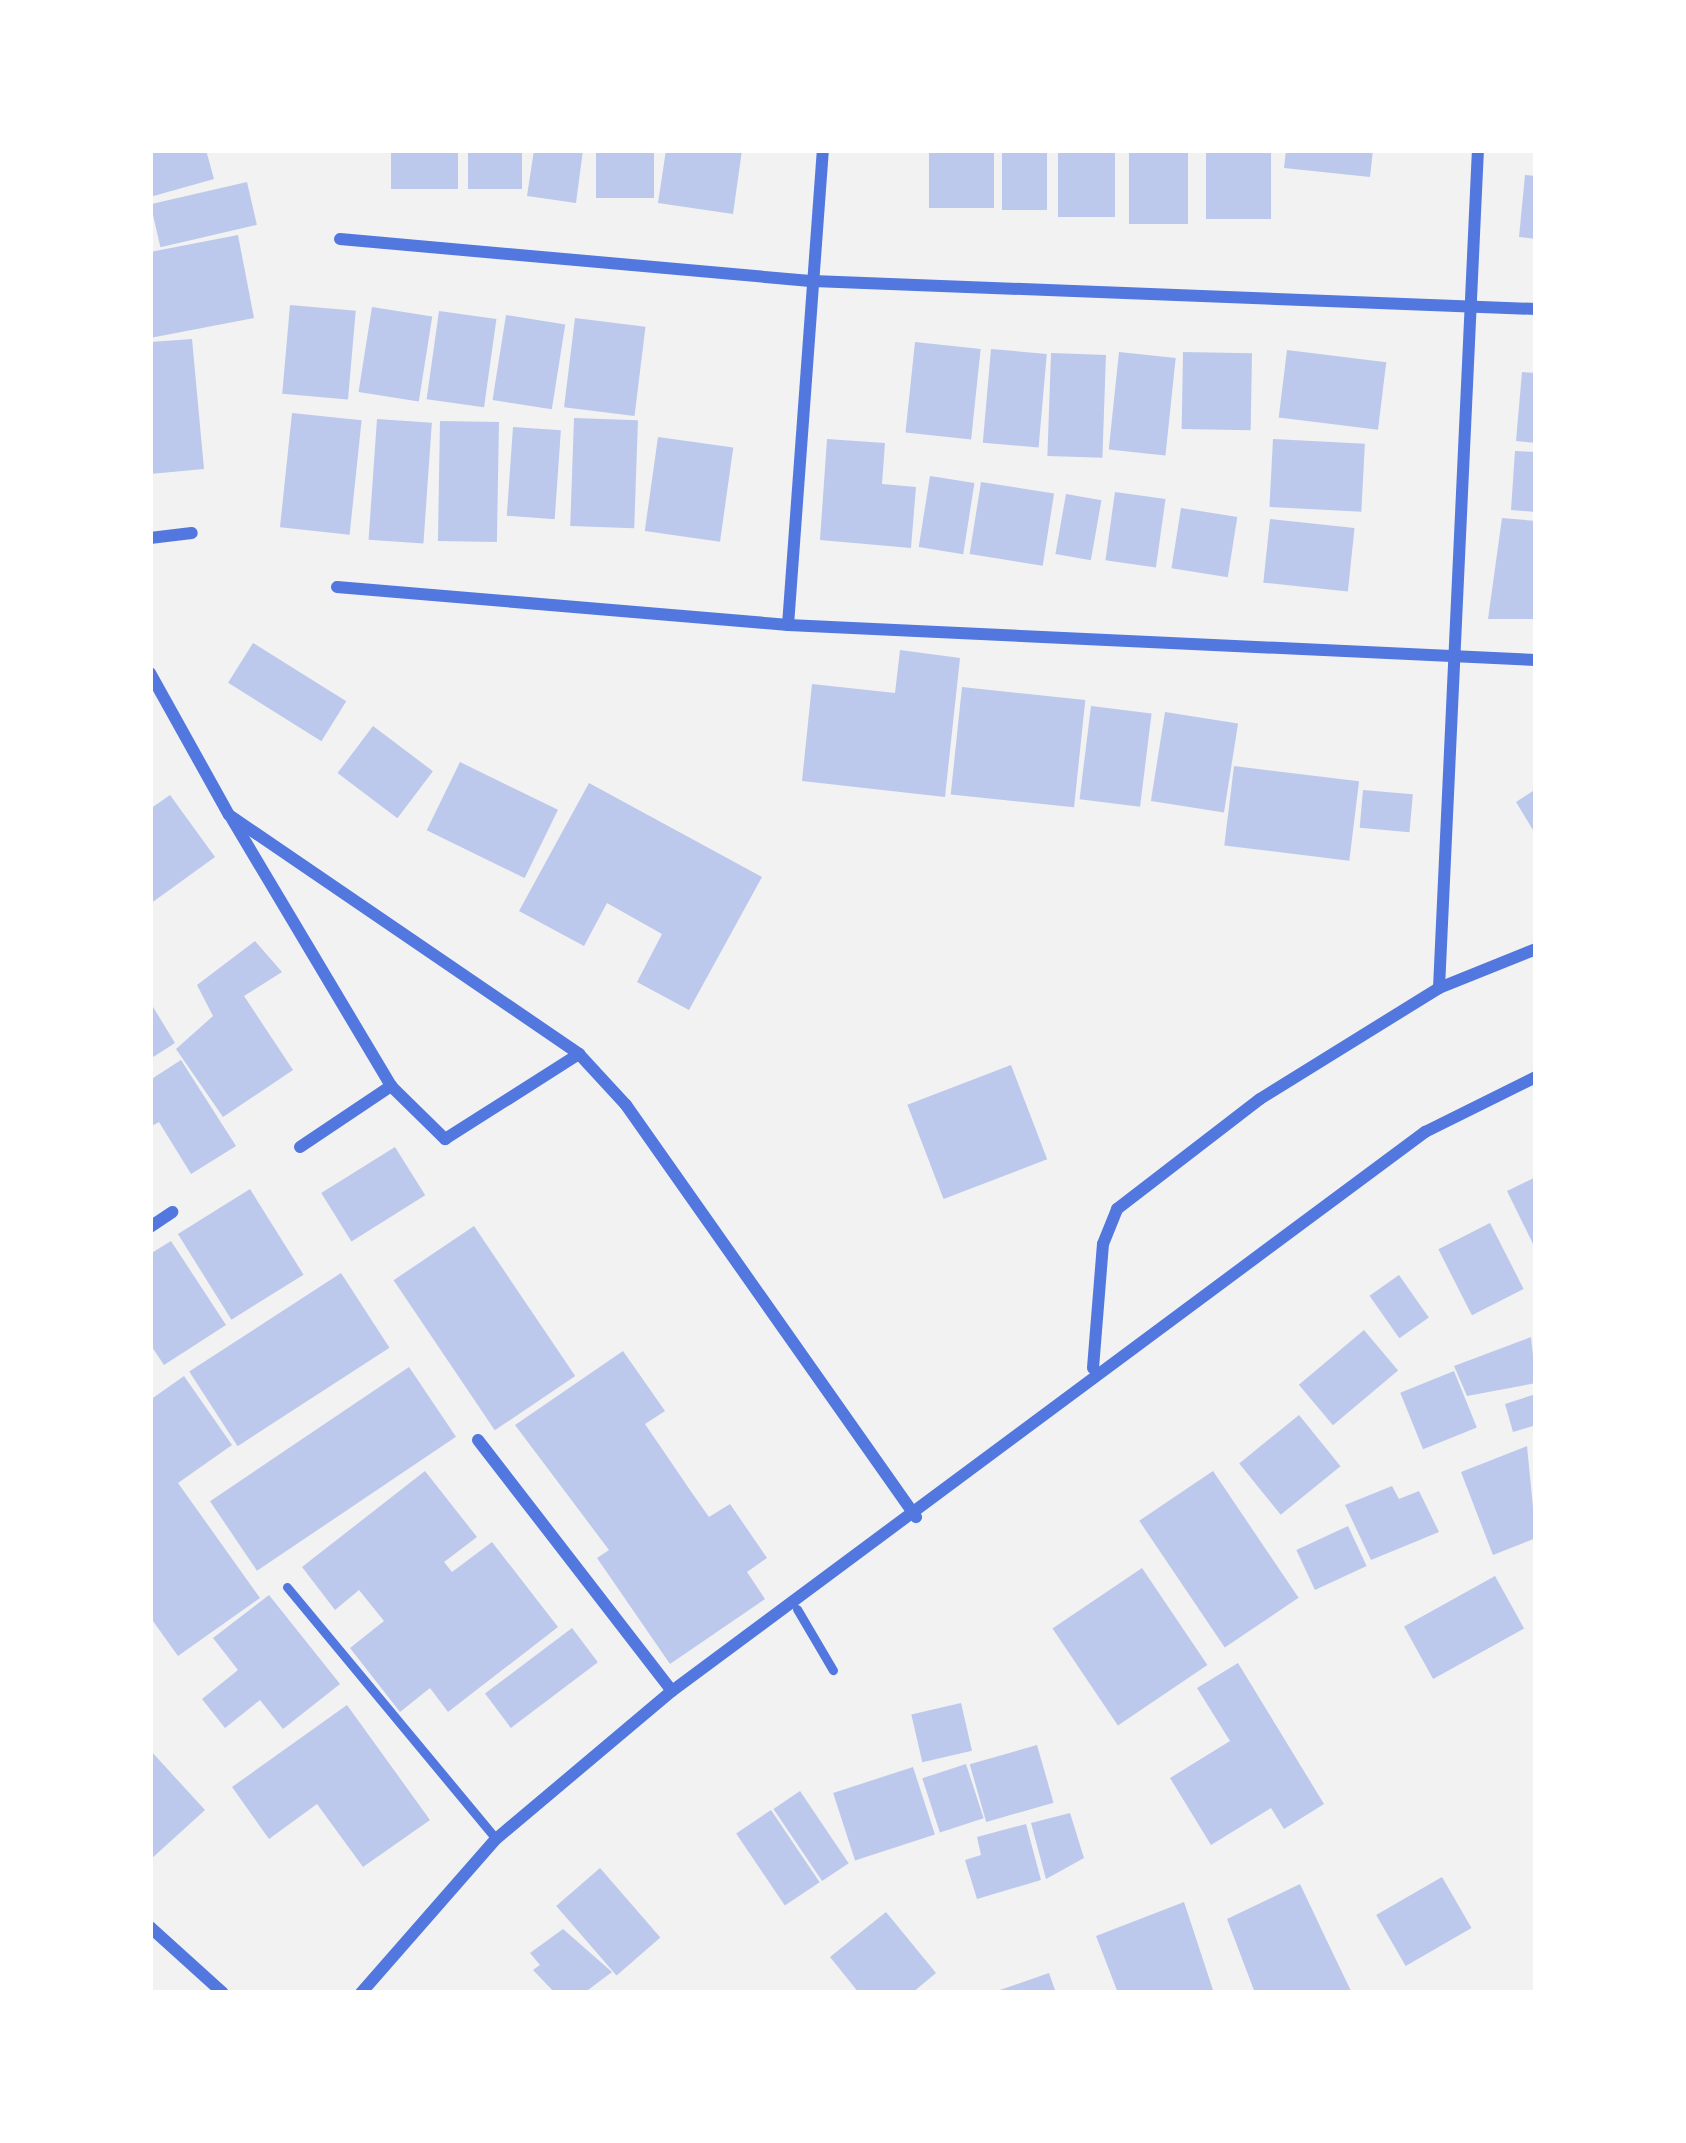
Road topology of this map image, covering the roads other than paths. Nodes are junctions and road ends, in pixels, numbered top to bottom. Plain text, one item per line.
1 (823, 150) edge
2 (1478, 150) edge
3 (340, 239) dead end
4 (813, 281) junction
5 (1463, 305) junction
6 (1536, 309) edge
7 (192, 533) dead end
8 (150, 538) edge
9 (338, 586) dead end
10 (788, 625) junction
11 (1449, 658) junction
12 (1536, 660) edge
13 (150, 673) edge
14 (229, 814) junction
15 (1536, 950) edge
16 (1439, 988) junction
17 (579, 1054) junction
18 (1536, 1077) edge
19 (392, 1086) junction
20 (300, 1147) dead end
21 (172, 1212) dead end
22 (150, 1227) edge
23 (1093, 1368) junction
24 (478, 1440) dead end
25 (916, 1517) junction
26 (287, 1587) dead end
27 (797, 1609) junction
28 (832, 1670) dead end
29 (672, 1691) junction
30 (496, 1839) junction
31 (150, 1927) edge
32 (223, 1993) edge
33 (361, 1993) edge

1 - 4 street
2 - 5 street
3 - 4 street
4 - 5 street
4 - 10 street
5 - 6 street
5 - 11 street
7 - 8 street
9 - 10 street
10 - 11 street
11 - 12 street
11 - 16 street
13 - 14 street
14 - 17 street
14 - 19 street
15 - 16 street
16 - 23 street
17 - 19 street
17 - 25 street
18 - 23 street
19 - 20 street
21 - 22 street
23 - 25 street
24 - 29 street
25 - 27 street
26 - 30 lane
27 - 28 lane
27 - 29 street
29 - 30 street
30 - 33 street
31 - 32 street

